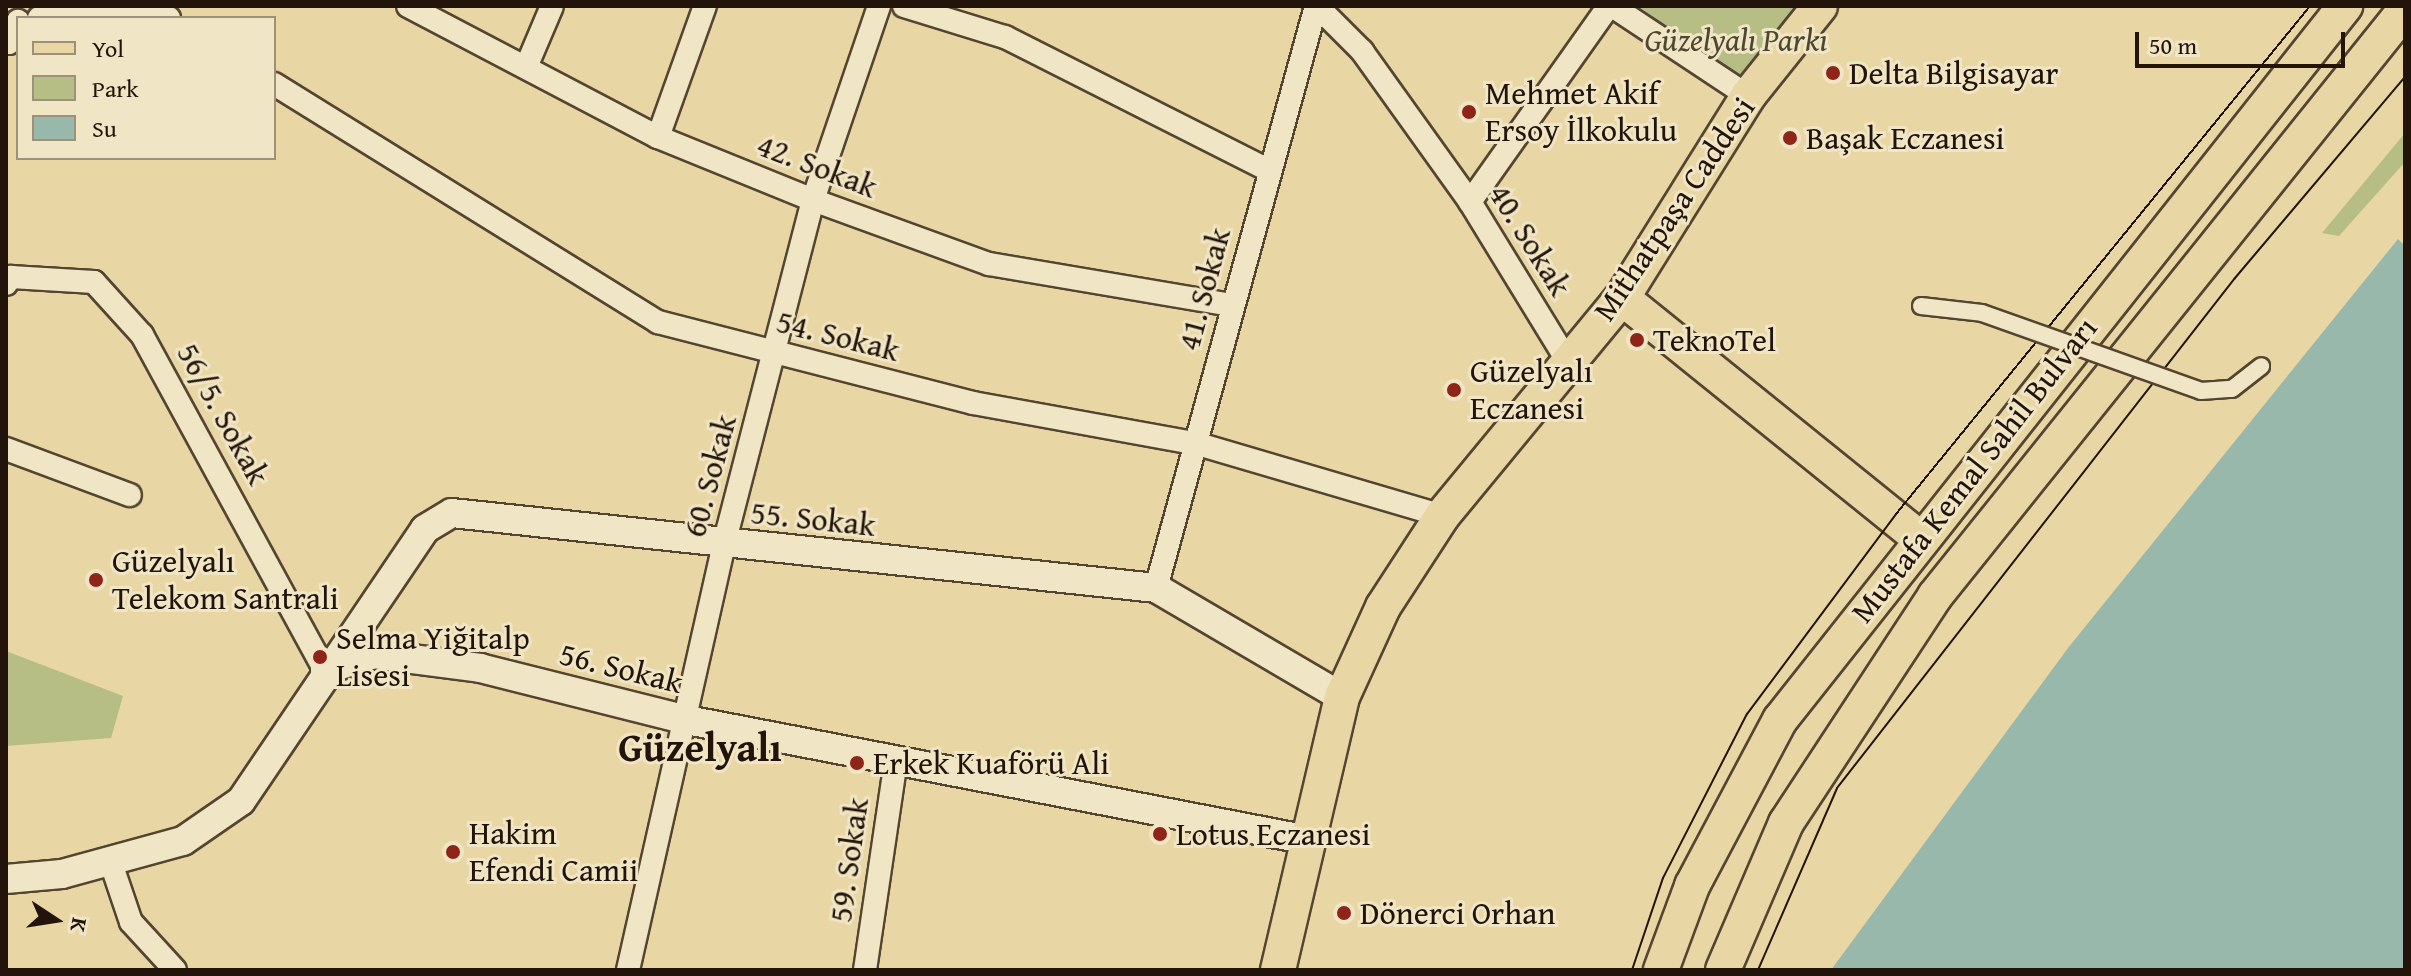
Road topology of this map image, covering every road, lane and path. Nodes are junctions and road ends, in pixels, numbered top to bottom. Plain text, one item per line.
1 (408, 6) edge
2 (552, 6) edge
3 (705, 6) edge
4 (879, 6) edge
5 (904, 6) edge
6 (1316, 6) edge
7 (1610, 6) edge
8 (1820, 6) edge
9 (2345, 6) edge
10 (2405, 10) edge
11 (527, 65) junction
12 (276, 85) edge
13 (1748, 96) junction
14 (658, 137) junction
15 (1268, 170) junction
16 (813, 200) junction
17 (1470, 202) junction
18 (6, 284) edge
19 (1622, 298) junction
20 (1232, 305) junction
21 (1921, 306) dead end
22 (775, 353) junction
23 (1567, 360) junction
24 (2261, 366) dead end
25 (1198, 444) junction
26 (6, 449) edge
27 (130, 495) dead end
28 (1442, 516) junction
29 (1918, 537) junction
30 (724, 544) junction
31 (1156, 588) junction
32 (325, 670) junction
33 (1342, 697) junction
34 (687, 720) junction
35 (896, 760) junction
36 (1303, 839) junction
37 (111, 863) junction
38 (6, 879) edge
39 (175, 970) edge
40 (628, 970) edge
41 (865, 970) edge
42 (1278, 970) edge
43 (1661, 970) edge
44 (1723, 970) edge

1 - 11 street, 42. Sokak
2 - 11 street
3 - 14 street
4 - 16 street, 60. Sokak
5 - 15 street
6 - 15 street, 41. Sokak
6 - 17 street, 40. Sokak
7 - 13 street
7 - 17 street
8 - 13 main road, Mithatpaşa Caddesi
9 - 29 main road, Mustafa Kemal Sahil Bulvarı
10 - 44 main road, Mustafa Kemal Sahil Bulvarı
11 - 14 street, 42. Sokak
12 - 22 street, 54. Sokak
13 - 19 main road, Mithatpaşa Caddesi
14 - 16 street, 42. Sokak
15 - 20 street, 41. Sokak
16 - 20 street, 42. Sokak
16 - 22 street, 60. Sokak
17 - 23 street, 40. Sokak
18 - 32 street, 56/5. Sokak
19 - 23 main road, Mithatpaşa Caddesi
19 - 29 main road
20 - 25 street, 41. Sokak
21 - 24 street, bridge
22 - 25 street, 54. Sokak
22 - 30 street, 60. Sokak
23 - 28 main road, Mithatpaşa Caddesi
25 - 28 street, 54. Sokak
25 - 31 street, 41. Sokak
26 - 27 street
28 - 33 main road, Mithatpaşa Caddesi
29 - 43 main road, Mustafa Kemal Sahil Bulvarı
30 - 31 street, 55. Sokak
30 - 32 street, 55. Sokak
30 - 34 street, 60. Sokak
31 - 33 street, 55. Sokak
32 - 34 street, 56. Sokak
32 - 37 street
33 - 36 main road, Mithatpaşa Caddesi
34 - 35 street, 56. Sokak
34 - 40 street, 60. Sokak
35 - 36 street, 56. Sokak
35 - 41 street, 59. Sokak
36 - 42 main road, Mithatpaşa Caddesi
37 - 38 street
37 - 39 street

